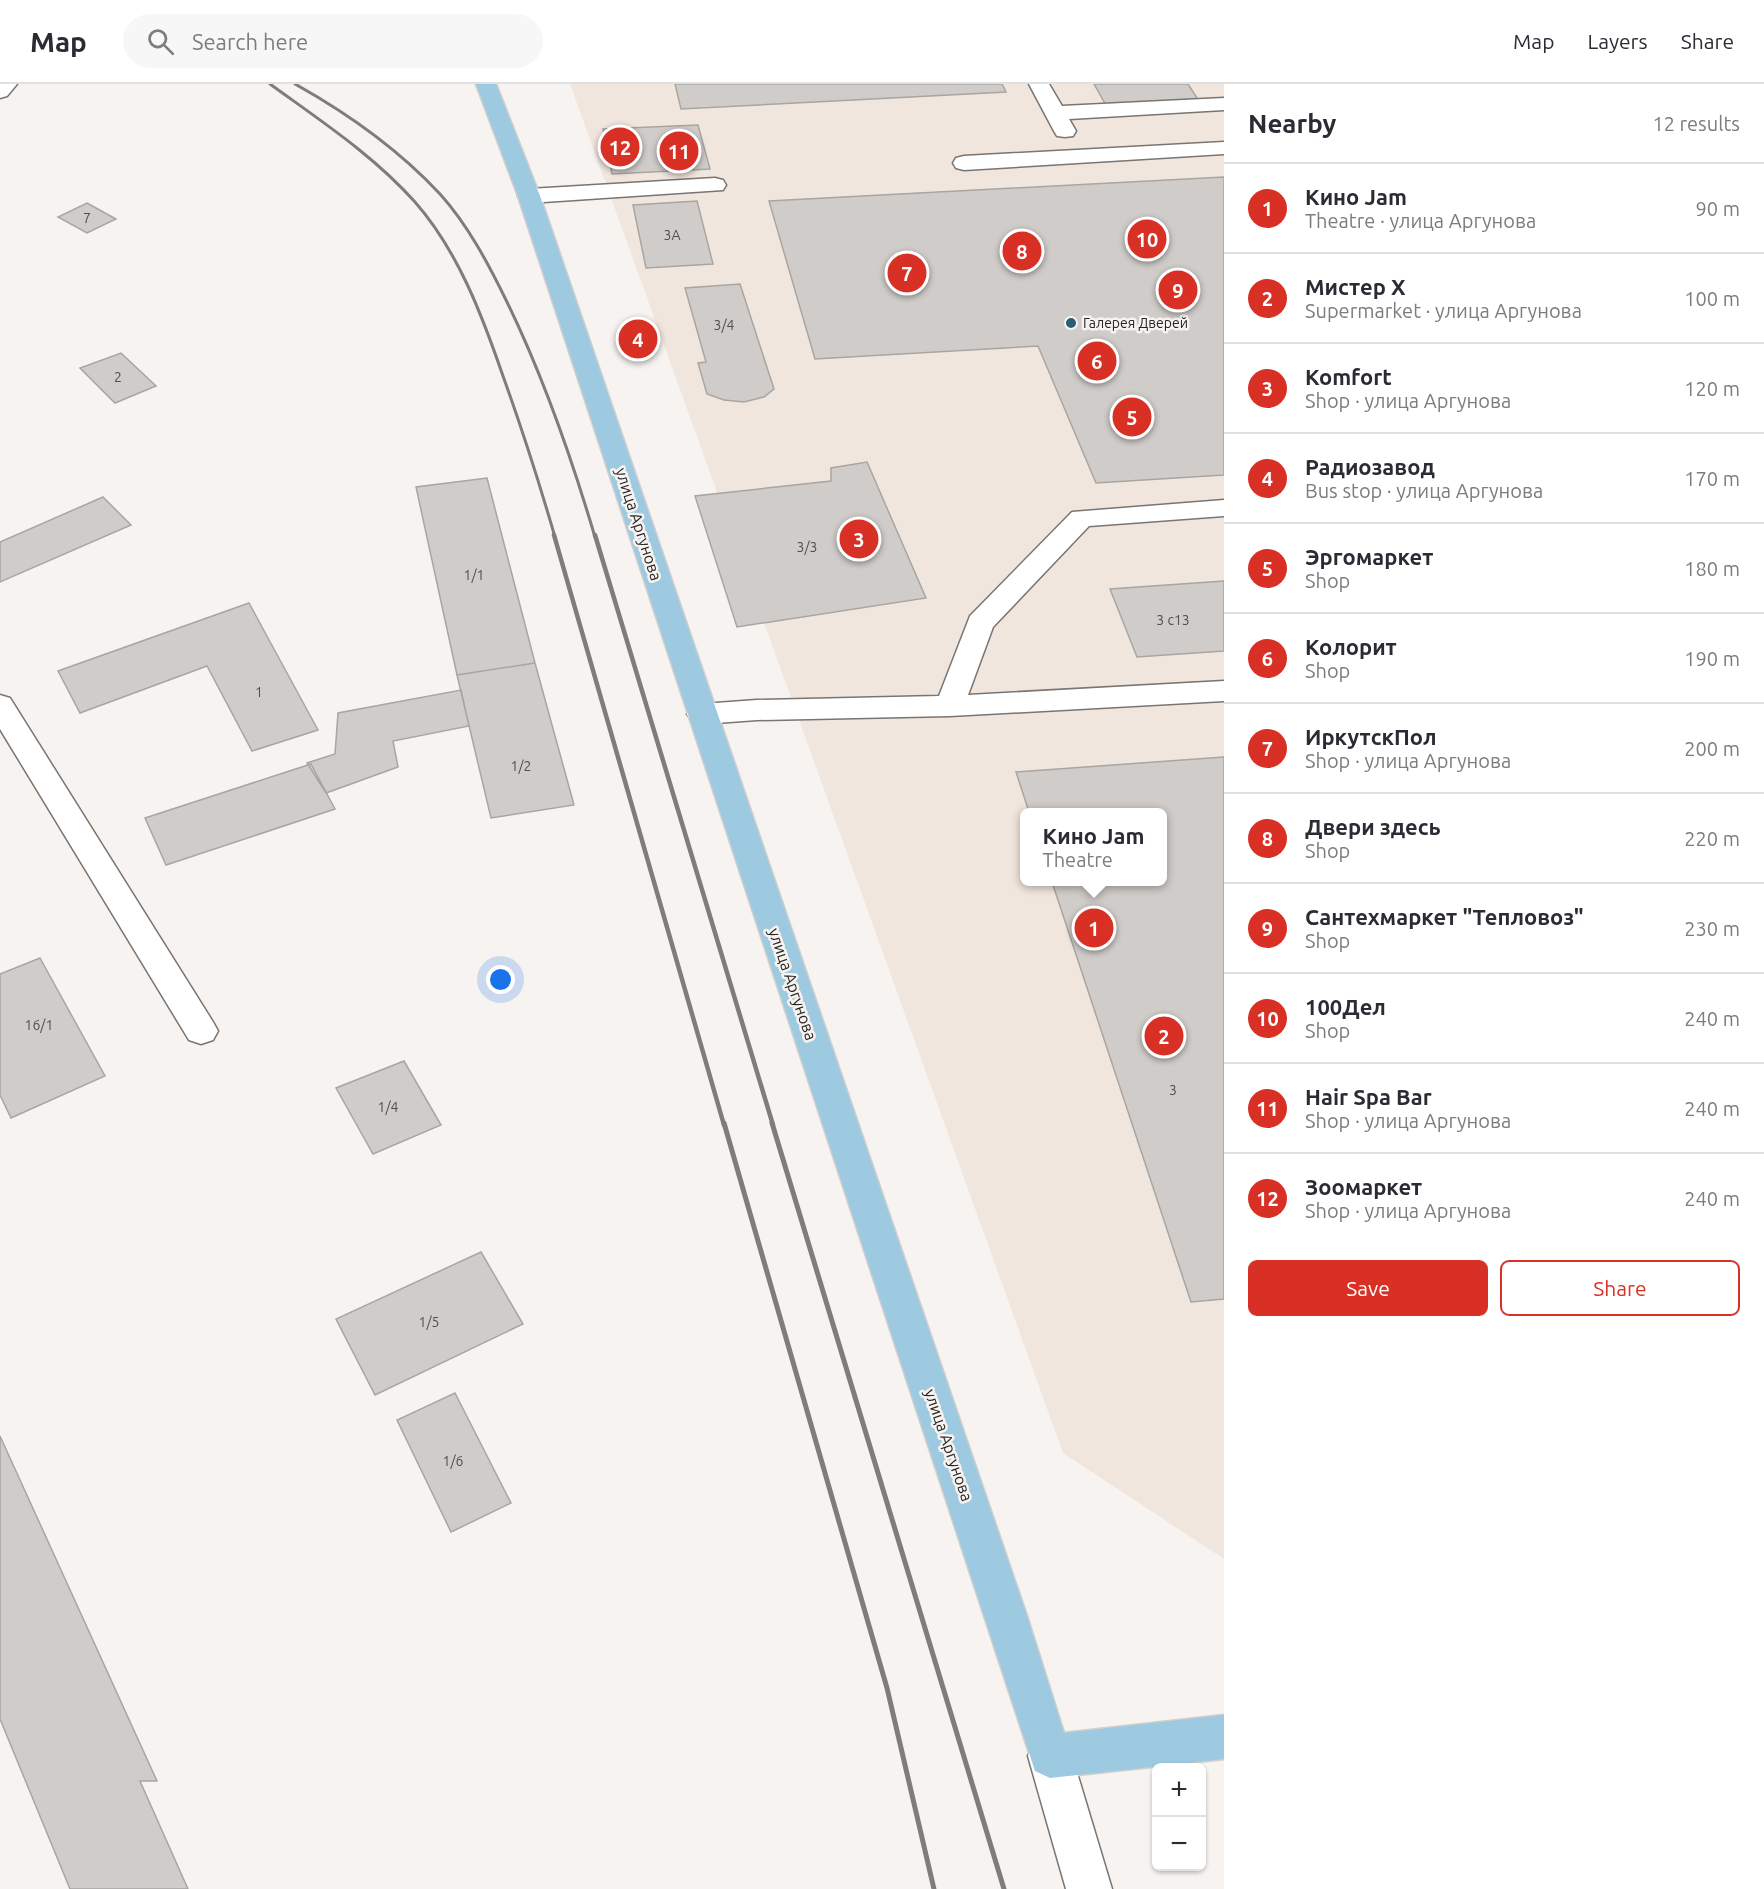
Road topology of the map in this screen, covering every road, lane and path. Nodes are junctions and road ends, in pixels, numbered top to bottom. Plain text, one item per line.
1 (7, 84) edge
2 (486, 84) edge
3 (1039, 84) edge
4 (0, 92) edge
5 (1224, 104) edge
6 (1055, 113) junction
7 (1224, 148) edge
8 (1080, 156) junction
9 (964, 163) dead end
10 (715, 185) dead end
11 (530, 196) junction
12 (1224, 508) edge
13 (1224, 691) edge
14 (0, 705) edge
15 (950, 706) junction
16 (702, 714) junction
17 (201, 1031) dead end
18 (1224, 1737) edge
19 (1050, 1756) junction
20 (1089, 1889) edge

1 - 4 street
2 - 11 main road, улица Аргунова
3 - 6 street
5 - 6 street
6 - 8 street
7 - 8 street
8 - 9 street
10 - 11 street
11 - 16 main road, улица Аргунова
12 - 15 street
13 - 15 street
14 - 17 street
15 - 16 street
16 - 19 main road, улица Аргунова
18 - 19 main road
19 - 20 street, улица Аргунова

